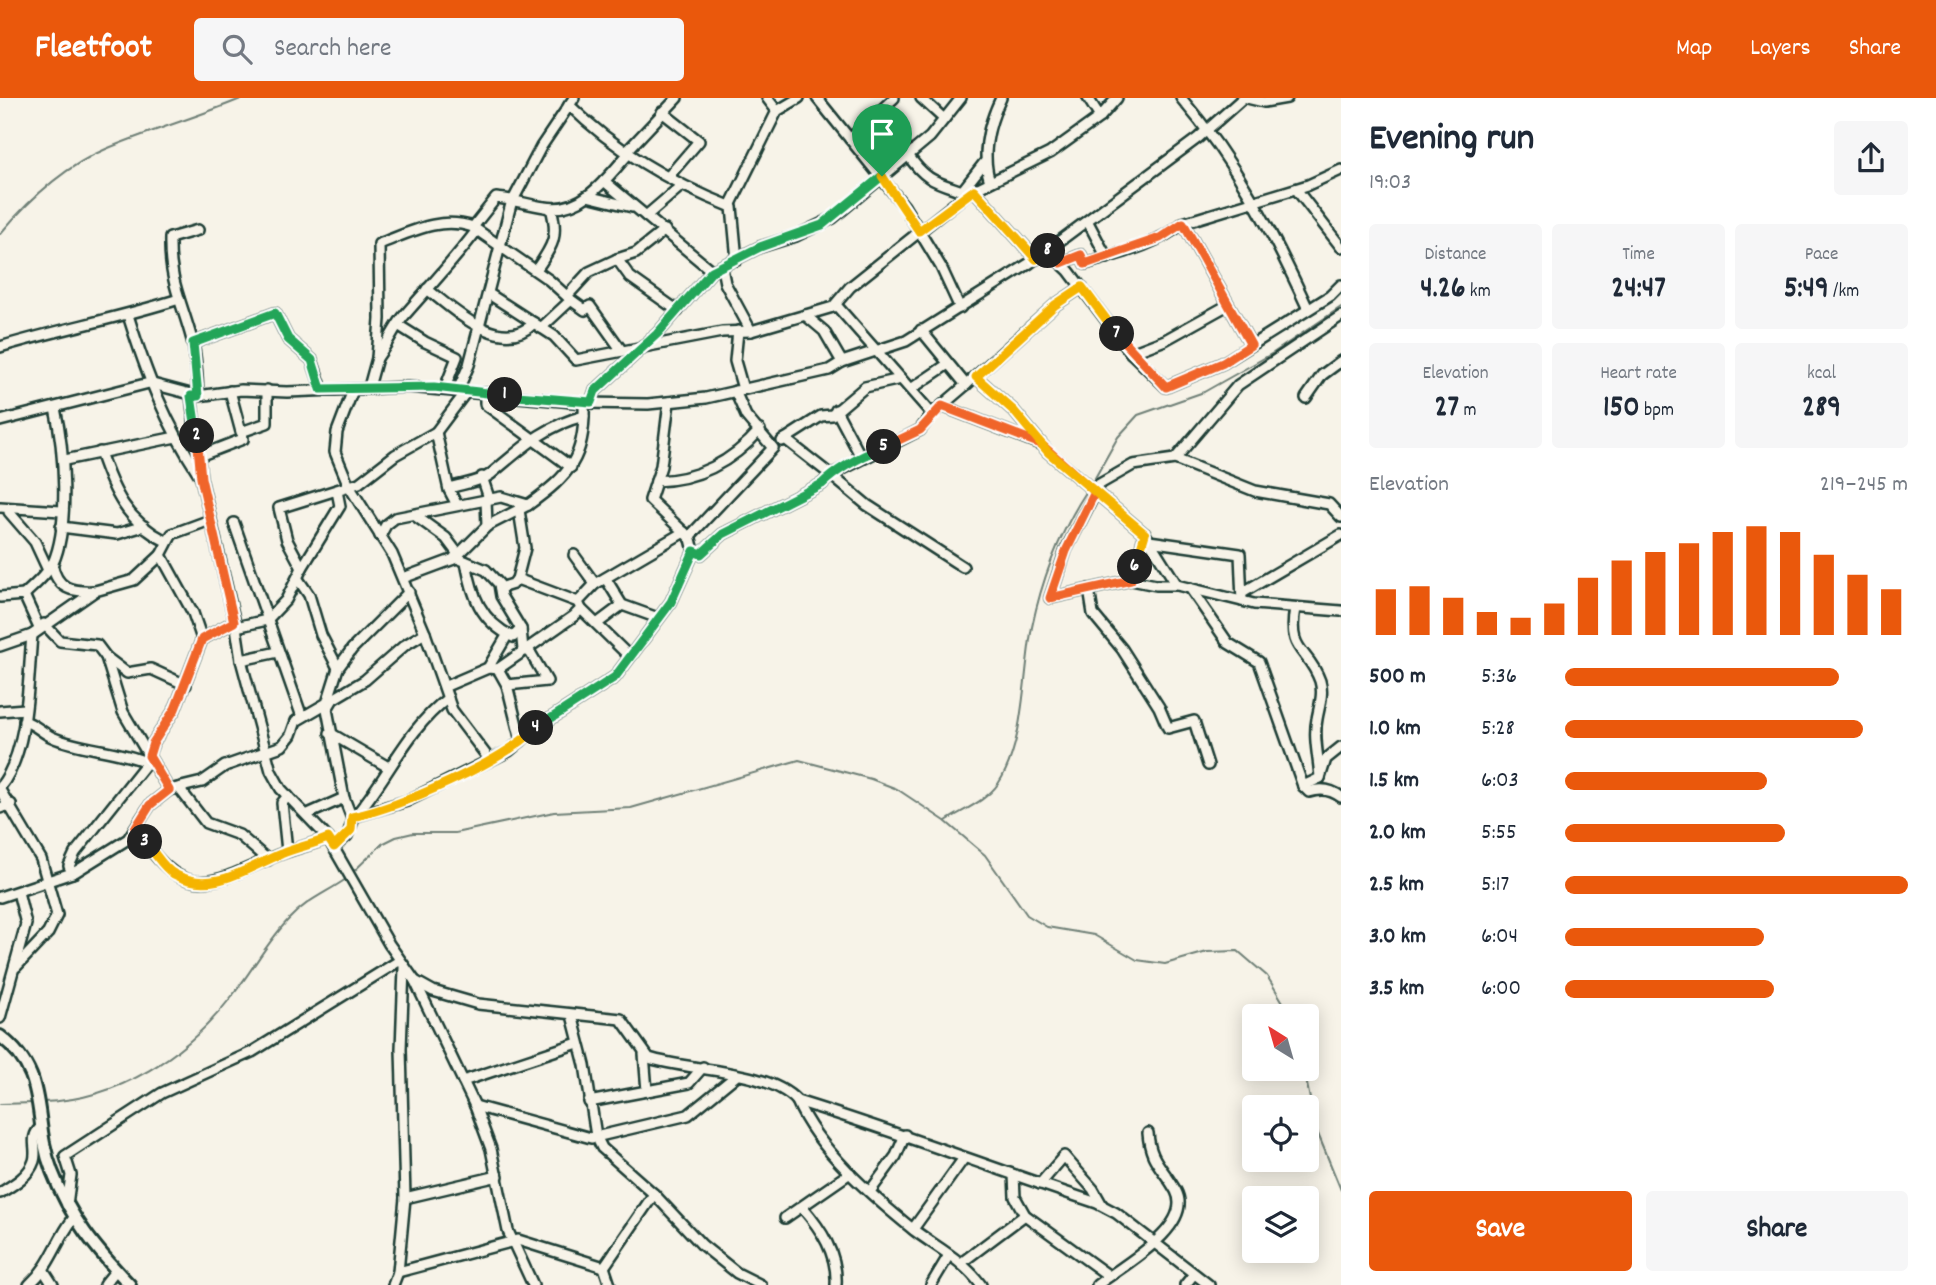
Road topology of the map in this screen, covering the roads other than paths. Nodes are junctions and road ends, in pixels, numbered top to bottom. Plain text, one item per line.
1 (677, 98) edge
2 (767, 98) edge
3 (799, 98) edge
4 (817, 98) edge
5 (894, 98) edge
6 (921, 98) edge
7 (961, 98) edge
8 (1088, 98) edge
9 (1118, 98) edge
10 (1181, 98) edge
11 (1287, 98) edge
12 (997, 99) edge
13 (1242, 99) edge
14 (572, 102) edge
15 (777, 111) junction
16 (662, 112) junction
17 (1100, 117) junction
18 (944, 119) junction
19 (1207, 132) junction
20 (850, 139) junction
21 (628, 152) junction
22 (908, 155) junction
23 (984, 163) junction
24 (1341, 170) edge
25 (882, 176) junction
26 (668, 177) junction
27 (604, 181) junction
28 (990, 182) junction
29 (681, 186) junction
30 (1296, 189) junction
31 (968, 191) junction
32 (587, 196) junction
33 (514, 199) junction
34 (1256, 202) junction
35 (730, 206) junction
36 (551, 208) junction
37 (637, 208) junction
38 (646, 216) junction
39 (1088, 222) junction
40 (1183, 223) junction
41 (475, 229) junction
42 (198, 230) dead end
43 (664, 230) junction
44 (919, 231) junction
45 (502, 245) junction
46 (1341, 247) edge
47 (1048, 251) junction
48 (1107, 258) junction
49 (617, 259) junction
50 (1036, 259) junction
51 (737, 260) junction
52 (1061, 263) junction
53 (722, 268) junction
54 (536, 270) junction
55 (712, 271) junction
56 (1341, 285) edge
57 (1082, 287) junction
58 (427, 289) junction
59 (489, 294) junction
60 (569, 298) junction
61 (179, 299) junction
62 (836, 304) junction
63 (1228, 305) junction
64 (960, 308) junction
65 (1308, 309) junction
66 (678, 311) junction
67 (128, 315) junction
68 (805, 315) junction
69 (1341, 316) edge
70 (398, 325) junction
71 (538, 325) junction
72 (478, 330) junction
73 (921, 330) junction
74 (738, 331) junction
75 (751, 331) junction
76 (193, 343) junction
77 (1251, 345) junction
78 (0, 347) edge
79 (642, 349) junction
80 (622, 351) junction
81 (878, 351) junction
82 (1131, 353) junction
83 (377, 358) junction
84 (1341, 361) edge
85 (842, 362) junction
86 (948, 364) junction
87 (976, 377) junction
88 (901, 379) junction
89 (149, 383) junction
90 (966, 385) junction
91 (369, 387) junction
92 (445, 388) junction
93 (321, 389) junction
94 (911, 389) junction
95 (267, 390) junction
96 (353, 390) junction
97 (739, 390) junction
98 (230, 391) junction
99 (462, 391) junction
100 (485, 393) junction
101 (195, 396) junction
102 (1306, 398) dead end
103 (588, 402) junction
104 (669, 402) junction
105 (942, 406) junction
106 (55, 408) junction
107 (836, 410) junction
108 (932, 414) junction
109 (584, 416) junction
110 (0, 421) edge
111 (760, 430) junction
112 (242, 431) junction
113 (436, 432) junction
114 (176, 437) junction
115 (533, 439) junction
116 (785, 439) junction
117 (1041, 444) junction
118 (773, 448) junction
119 (100, 452) junction
120 (199, 456) junction
121 (861, 457) junction
122 (1175, 459) junction
123 (65, 460) junction
124 (571, 467) junction
125 (831, 475) junction
126 (201, 478) junction
127 (482, 478) junction
128 (656, 481) junction
129 (349, 486) junction
130 (449, 488) junction
131 (337, 491) junction
132 (1093, 491) junction
133 (487, 499) junction
134 (457, 505) junction
135 (523, 508) junction
136 (5, 511) edge
137 (61, 511) junction
138 (414, 515) junction
139 (1341, 517) edge
140 (210, 520) junction
141 (234, 523) dead end
142 (145, 526) junction
143 (487, 526) junction
144 (61, 527) junction
145 (687, 535) junction
146 (1341, 535) edge
147 (380, 536) junction
148 (1147, 538) junction
149 (166, 541) junction
150 (694, 551) junction
151 (161, 555) junction
152 (457, 555) junction
153 (574, 555) dead end
154 (466, 562) junction
155 (50, 567) junction
156 (963, 567) dead end
157 (302, 568) junction
158 (402, 578) junction
159 (298, 579) junction
160 (517, 579) junction
161 (606, 579) junction
162 (1131, 580) junction
163 (595, 584) junction
164 (1177, 584) junction
165 (500, 588) junction
166 (1190, 588) junction
167 (1089, 589) junction
168 (95, 591) junction
169 (409, 592) junction
170 (23, 595) junction
171 (0, 597) edge
172 (1242, 597) junction
173 (579, 606) junction
174 (622, 606) junction
175 (1295, 608) junction
176 (1341, 611) edge
177 (658, 618) junction
178 (268, 620) junction
179 (598, 624) junction
180 (235, 625) junction
181 (38, 629) junction
182 (521, 629) junction
183 (425, 633) junction
184 (508, 634) junction
185 (202, 639) junction
186 (0, 646) edge
187 (523, 650) junction
188 (278, 652) junction
189 (629, 656) junction
190 (106, 657) junction
191 (241, 660) junction
192 (338, 668) junction
193 (493, 669) junction
194 (186, 685) junction
195 (507, 685) junction
196 (446, 686) junction
197 (331, 697) junction
198 (448, 698) junction
199 (25, 709) junction
200 (318, 709) junction
201 (0, 711) edge
202 (302, 717) junction
203 (327, 719) junction
204 (24, 721) junction
205 (330, 733) junction
206 (521, 741) junction
207 (1341, 747) edge
208 (265, 751) junction
209 (148, 759) junction
210 (489, 759) junction
211 (1208, 765) dead end
212 (388, 767) junction
213 (1320, 778) junction
214 (1303, 786) junction
215 (0, 788) edge
216 (179, 788) junction
217 (169, 790) junction
218 (288, 796) junction
219 (1341, 796) edge
220 (344, 798) junction
221 (11, 804) junction
222 (0, 808) edge
223 (308, 814) junction
224 (354, 816) junction
225 (135, 829) junction
226 (328, 838) junction
227 (334, 847) junction
228 (288, 851) junction
229 (268, 860) junction
230 (72, 873) junction
231 (48, 883) junction
232 (18, 892) junction
233 (0, 897) edge
234 (402, 965) junction
235 (16, 967) junction
236 (415, 981) junction
237 (572, 1015) junction
238 (0, 1018) edge
239 (0, 1036) edge
240 (578, 1043) junction
241 (644, 1054) junction
242 (703, 1067) junction
243 (737, 1075) junction
244 (463, 1082) junction
245 (647, 1091) junction
246 (797, 1101) junction
247 (589, 1102) junction
248 (475, 1107) junction
249 (40, 1122) junction
250 (1148, 1133) dead end
251 (905, 1135) junction
252 (596, 1136) junction
253 (964, 1158) junction
254 (850, 1173) junction
255 (1014, 1175) junction
256 (498, 1176) junction
257 (1040, 1184) junction
258 (871, 1190) junction
259 (0, 1193) edge
260 (654, 1194) junction
261 (405, 1198) junction
262 (67, 1205) junction
263 (1103, 1206) junction
264 (802, 1207) junction
265 (1025, 1215) junction
266 (74, 1219) junction
267 (785, 1219) dead end
268 (913, 1229) junction
269 (513, 1241) junction
270 (1155, 1243) junction
271 (950, 1255) junction
272 (961, 1263) junction
273 (604, 1267) junction
274 (116, 1270) junction
275 (44, 1271) junction
276 (398, 1272) junction
277 (1194, 1274) junction
278 (1109, 1276) junction
279 (29, 1285) edge
280 (53, 1285) edge
281 (104, 1285) edge
282 (131, 1285) edge
283 (393, 1285) edge
284 (533, 1285) edge
285 (610, 1285) edge
286 (761, 1285) edge
287 (836, 1285) edge
288 (931, 1285) edge
289 (981, 1285) edge
290 (1097, 1285) edge
291 (1185, 1285) edge
292 (1209, 1285) edge

1 - 16 street
2 - 15 street
3 - 15 street
4 - 20 street
5 - 20 street
6 - 18 street
7 - 18 street
8 - 17 street
9 - 17 street
10 - 19 street
11 - 13 street
12 - 23 street
13 - 19 street
14 - 21 street
14 - 33 street
15 - 35 street
16 - 21 street
16 - 26 street
17 - 28 street
18 - 22 street
19 - 34 street
19 - 39 street
20 - 25 street
21 - 26 street
21 - 27 street
22 - 25 street
22 - 31 street
23 - 28 street
23 - 31 street
24 - 30 street
25 - 44 street
25 - 51 street
26 - 29 street
27 - 32 street
27 - 37 street
28 - 31 street
29 - 35 street
29 - 38 street
30 - 34 street
30 - 46 street
31 - 44 street
31 - 50 street
32 - 36 street
32 - 37 street
33 - 36 street
33 - 41 street
33 - 45 street
34 - 40 street
34 - 65 street
35 - 51 street
36 - 54 street
37 - 38 street
38 - 43 street
39 - 47 street
39 - 48 street
40 - 48 street
40 - 63 street
41 - 45 street
41 - 58 street
41 - 83 street
42 - 61 street
43 - 49 street
43 - 55 street
44 - 62 street
44 - 64 street
45 - 54 street
45 - 59 street
47 - 50 street
47 - 52 street
48 - 52 street
49 - 60 street
49 - 66 street
50 - 64 street
51 - 53 street
52 - 57 street
53 - 55 street
53 - 75 street
54 - 60 street
55 - 66 street
56 - 65 street
57 - 82 street
57 - 87 street
58 - 70 street
58 - 72 street
59 - 71 street
59 - 72 street
60 - 71 street
60 - 80 street
61 - 67 street
61 - 76 street
62 - 68 street
62 - 81 street
63 - 77 street
63 - 82 street
64 - 73 street
65 - 77 street
66 - 79 street
67 - 78 street
67 - 89 street
68 - 75 street
68 - 85 street
69 - 122 street
70 - 83 street
70 - 92 street
71 - 72 street
71 - 80 street
72 - 99 street
73 - 81 street
73 - 86 street
74 - 75 street
74 - 79 street
74 - 97 street
76 - 93 street
76 - 101 street
77 - 82 street
79 - 80 street
79 - 103 street
81 - 85 street
81 - 88 street
83 - 91 street
84 - 102 street
85 - 97 street
86 - 90 street
86 - 94 street
87 - 90 street
87 - 117 street
88 - 94 street
88 - 107 street
89 - 101 street
89 - 106 street
89 - 114 street
90 - 105 street
91 - 92 street
91 - 96 street
92 - 99 street
93 - 95 street
93 - 96 street
94 - 108 street
95 - 98 street
95 - 112 street
96 - 129 street
97 - 104 street
97 - 111 street
98 - 101 street
98 - 112 street
99 - 100 street
99 - 113 street
100 - 103 street
100 - 115 street
101 - 120 street
103 - 104 street
103 - 109 street
104 - 128 street
105 - 108 street
105 - 117 street
106 - 110 street
106 - 123 street
107 - 116 street
107 - 121 street
108 - 121 street
109 - 115 street
109 - 124 street
111 - 118 street
111 - 128 street
112 - 120 street
113 - 129 street
113 - 130 street
114 - 119 street
114 - 126 street
115 - 124 street
115 - 127 street
116 - 118 street
116 - 125 street
117 - 132 street
118 - 145 street
119 - 123 street
119 - 142 street
120 - 126 street
121 - 125 street
122 - 132 street
122 - 139 street
123 - 137 street
124 - 135 street
125 - 150 street
125 - 156 street
126 - 140 street
127 - 130 street
127 - 133 street
128 - 145 street
129 - 131 street
129 - 147 street
130 - 134 street
131 - 157 street
131 - 157 street
132 - 148 street
132 - 167 street
133 - 134 street
133 - 135 street
133 - 143 street
134 - 138 street
135 - 143 street
135 - 160 street
136 - 137 street
136 - 155 street
137 - 144 street
138 - 147 street
138 - 152 street
140 - 149 street
140 - 180 street
141 - 178 street
142 - 144 street
142 - 149 street
143 - 152 street
144 - 155 street
145 - 150 street
145 - 161 street
146 - 172 street
147 - 158 street
148 - 162 street
148 - 164 street
148 - 172 street
149 - 151 street
150 - 177 street
151 - 168 street
151 - 185 street
152 - 154 street
152 - 158 street
153 - 163 street
154 - 165 street
154 - 184 street
155 - 168 street
155 - 170 street
157 - 159 street
158 - 169 street
159 - 178 street
159 - 192 street
160 - 165 street
160 - 173 street
161 - 163 street
161 - 174 street
162 - 164 street
162 - 167 street
163 - 173 street
164 - 166 street
165 - 182 street
166 - 172 street
166 - 214 street
167 - 211 street
168 - 181 street
169 - 183 street
169 - 192 street
170 - 171 street
170 - 181 street
172 - 175 street
173 - 179 street
173 - 187 street
174 - 177 street
174 - 179 street
175 - 176 street
175 - 213 street
177 - 189 street
178 - 180 street
178 - 188 street
179 - 189 street
180 - 185 street
180 - 191 street
181 - 186 street
181 - 190 street
181 - 199 street
182 - 184 street
182 - 187 street
183 - 196 street
183 - 197 street
184 - 193 street
185 - 194 street
187 - 193 street
187 - 195 street
188 - 191 street
188 - 202 street
189 - 206 street
190 - 194 street
190 - 209 street
191 - 208 street
192 - 197 street
193 - 195 street
193 - 196 street
194 - 209 street
195 - 206 street
196 - 198 street
197 - 200 street
197 - 203 street
198 - 210 street
198 - 212 street
199 - 201 street
199 - 204 street
200 - 202 street
200 - 203 street
202 - 208 street
203 - 205 street
204 - 209 street
204 - 215 street
205 - 212 street
205 - 220 street
206 - 210 street
207 - 213 street
208 - 216 street
208 - 218 street
209 - 217 street
209 - 230 street
210 - 224 street
212 - 224 street
213 - 214 street
214 - 219 street
215 - 221 street
216 - 217 street
216 - 229 street
217 - 225 street
218 - 223 street
218 - 228 street
220 - 223 street
220 - 224 street
221 - 222 street
221 - 231 street
223 - 226 street
224 - 227 street
225 - 229 street
225 - 230 street
226 - 227 street
226 - 228 street
227 - 234 street
228 - 229 street
230 - 231 street
231 - 232 street
231 - 235 street
232 - 233 street
232 - 235 street
234 - 236 street
234 - 261 street
234 - 262 street
235 - 238 street
236 - 237 street
236 - 244 street
237 - 240 street
237 - 241 street
239 - 249 main road
240 - 244 street
240 - 247 street
241 - 242 street
241 - 245 street
242 - 243 street
242 - 245 street
243 - 246 street
243 - 252 street
244 - 248 street
245 - 247 street
246 - 251 street
246 - 254 street
247 - 252 street
248 - 252 street
248 - 256 street
249 - 259 street
249 - 262 main road
250 - 270 street
251 - 253 street
251 - 258 street
252 - 260 street
253 - 255 street
253 - 268 street
254 - 258 street
254 - 264 street
255 - 257 street
255 - 265 street
256 - 261 street
256 - 269 street
257 - 263 street
257 - 263 street
258 - 268 street
260 - 273 street
260 - 286 street
261 - 276 street
262 - 266 main road
263 - 270 street
264 - 267 street
264 - 287 street
265 - 272 street
265 - 278 street
266 - 274 main road
266 - 275 street
268 - 271 street
269 - 273 street
269 - 276 street
269 - 284 street
270 - 277 street
270 - 278 street
271 - 272 street
271 - 288 street
272 - 289 street
273 - 285 street
274 - 281 street
274 - 282 main road
275 - 279 street
275 - 280 street
276 - 283 street
277 - 291 street
277 - 292 street
278 - 290 street

